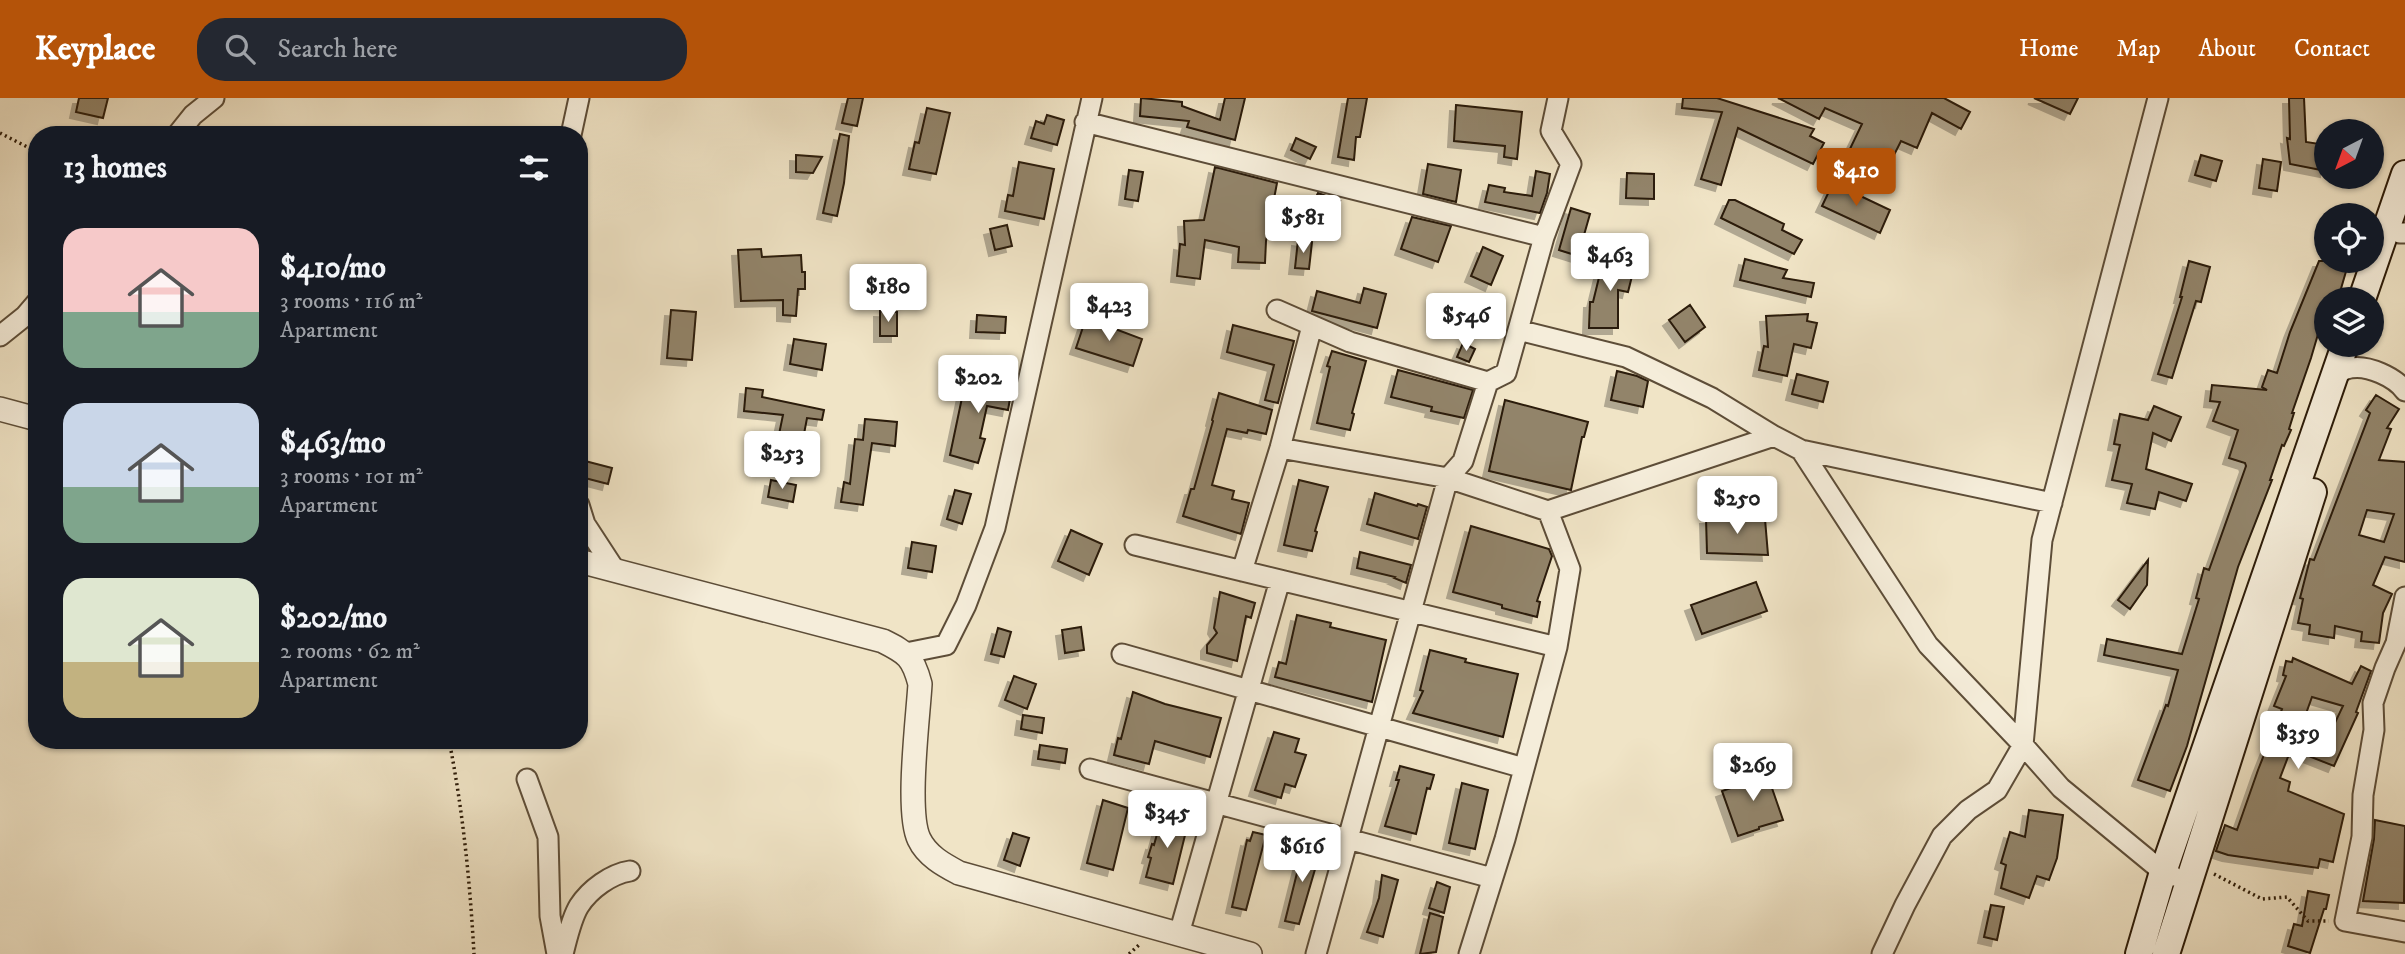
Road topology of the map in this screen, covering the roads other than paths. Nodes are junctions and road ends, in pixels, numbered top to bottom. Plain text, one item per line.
1 (214, 98) edge
2 (579, 98) edge
3 (1092, 98) edge
4 (1558, 98) edge
5 (2158, 98) edge
6 (1085, 122) junction
7 (184, 126) edge
8 (572, 126) edge
9 (2405, 174) edge
10 (2403, 227) edge
11 (1545, 237) junction
12 (2366, 287) edge
13 (2381, 287) edge
14 (1277, 310) dead end
15 (28, 312) edge
16 (1312, 326) junction
17 (1518, 330) junction
18 (0, 336) edge
19 (2348, 358) edge
20 (1488, 382) junction
21 (2405, 391) edge
22 (0, 410) edge
23 (28, 417) edge
24 (1774, 436) junction
25 (1280, 448) junction
26 (1801, 450) junction
27 (1448, 478) junction
28 (2052, 503) junction
29 (1548, 511) junction
30 (588, 529) edge
31 (1135, 545) dead end
32 (588, 563) edge
33 (615, 570) junction
34 (1242, 571) junction
35 (1280, 580) junction
36 (2405, 597) edge
37 (1411, 611) junction
38 (1556, 647) junction
39 (906, 653) junction
40 (1122, 654) dead end
41 (1248, 690) junction
42 (1379, 726) junction
43 (2023, 745) junction
44 (1524, 768) junction
45 (1090, 769) dead end
46 (527, 779) dead end
47 (1216, 803) junction
48 (1348, 839) junction
49 (630, 871) dead end
50 (2163, 872) junction
51 (2190, 873) junction
52 (1492, 878) junction
53 (2405, 932) edge
54 (1179, 934) junction
55 (557, 954) edge
56 (563, 954) edge
57 (1250, 954) edge
58 (1316, 954) edge
59 (1469, 954) edge
60 (1882, 954) edge
61 (2138, 954) edge
62 (2166, 954) edge

1 - 7 street
2 - 8 street
3 - 6 street
4 - 11 street
5 - 28 street
6 - 11 street
6 - 39 street
9 - 12 main road
10 - 13 main road
11 - 17 street
14 - 16 street
15 - 18 street
16 - 20 street
16 - 25 street
17 - 20 street
17 - 24 street
19 - 21 street
19 - 50 main road
19 - 51 main road
20 - 27 street
22 - 23 street
24 - 26 street
24 - 29 street
25 - 27 street
25 - 34 street
26 - 28 street
26 - 43 street
27 - 29 street
27 - 37 street
28 - 43 street
29 - 38 street
30 - 33 street
31 - 34 street
32 - 33 street
33 - 39 street
34 - 35 street
35 - 37 street
35 - 41 street
36 - 53 street
37 - 38 street
37 - 42 street
38 - 44 street
39 - 54 street
40 - 41 street
41 - 42 street
41 - 47 street
42 - 44 street
42 - 48 street
43 - 50 street
43 - 60 street
44 - 52 street
45 - 47 street
46 - 55 street
47 - 48 street
47 - 54 street
48 - 52 street
48 - 58 street
49 - 56 street
50 - 51 street
50 - 61 main road
51 - 62 main road
52 - 59 street
54 - 57 street

